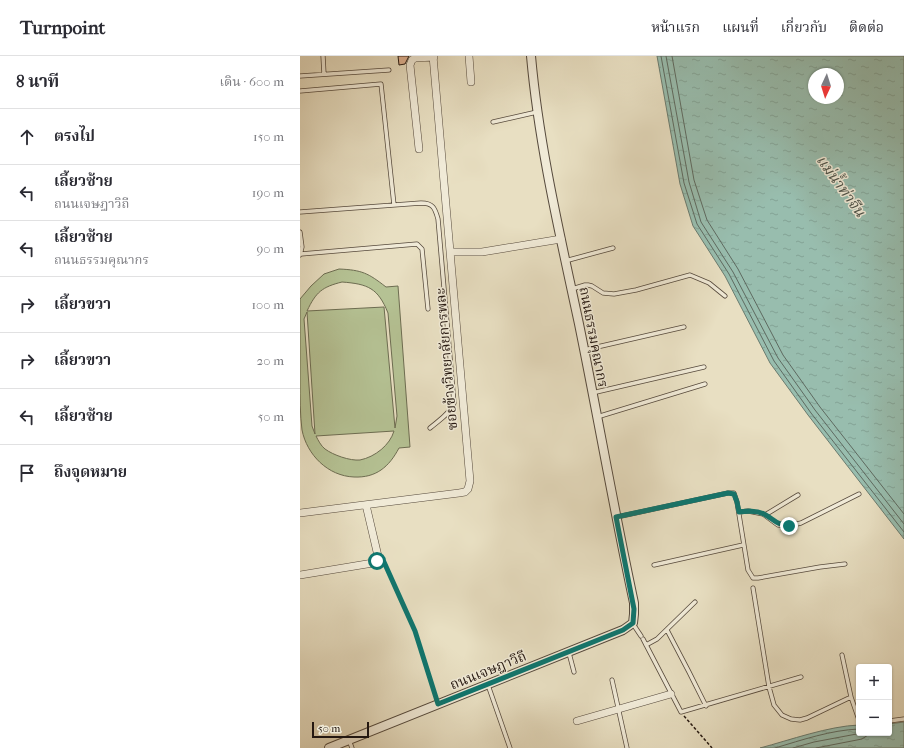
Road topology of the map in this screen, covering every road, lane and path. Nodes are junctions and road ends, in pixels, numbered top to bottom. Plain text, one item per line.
1 (323, 56) edge
2 (434, 56) edge
3 (469, 56) edge
4 (531, 56) edge
5 (389, 70) dead end
6 (324, 74) junction
7 (300, 76) edge
8 (471, 82) dead end
9 (300, 91) edge
10 (538, 112) junction
11 (493, 122) dead end
12 (419, 149) dead end
13 (394, 204) junction
14 (300, 212) edge
15 (300, 232) edge
16 (560, 239) junction
17 (613, 248) dead end
18 (450, 252) junction
19 (300, 254) edge
20 (565, 261) junction
21 (571, 289) junction
22 (725, 296) dead end
23 (428, 309) dead end
24 (684, 327) dead end
25 (584, 350) junction
26 (704, 367) dead end
27 (705, 384) dead end
28 (592, 393) junction
29 (597, 417) junction
30 (430, 428) dead end
31 (859, 494) dead end
32 (798, 495) dead end
33 (366, 505) junction
34 (739, 512) junction
35 (300, 513) edge
36 (765, 515) junction
37 (616, 517) junction
38 (743, 545) junction
39 (378, 556) junction
40 (845, 564) dead end
41 (654, 565) dead end
42 (300, 575) edge
43 (753, 588) dead end
44 (695, 602) dead end
45 (633, 623) junction
46 (667, 630) junction
47 (646, 645) junction
48 (569, 652) junction
49 (842, 655) dead end
50 (574, 672) dead end
51 (801, 677) dead end
52 (612, 680) dead end
53 (488, 684) junction
54 (769, 687) junction
55 (671, 694) junction
56 (851, 697) junction
57 (438, 704) junction
58 (706, 706) junction
59 (618, 710) junction
60 (856, 711) edge
61 (680, 712) junction
62 (904, 719) edge
63 (577, 721) dead end
64 (892, 721) edge
65 (350, 744) edge
66 (329, 748) edge
67 (510, 748) edge
68 (627, 748) edge
69 (712, 748) edge

1 - 6 lane
2 - 12 street
2 - 18 street, ซอยข้างวิทยาลัยการพละ
3 - 8 street
4 - 10 street, ถนนธรรมคุณากร
5 - 6 lane
6 - 7 lane
9 - 13 lane
10 - 11 lane
10 - 16 street, ถนนธรรมคุณากร
13 - 14 lane
13 - 30 lane
15 - 19 lane
16 - 18 street
16 - 20 street, ถนนธรรมคุณากร
17 - 20 lane
18 - 33 street, ซอยข้างวิทยาลัยการพละ
19 - 23 lane
20 - 21 street, ถนนธรรมคุณากร
21 - 22 lane
21 - 25 street, ถนนธรรมคุณากร
24 - 25 lane
25 - 28 street, ถนนธรรมคุณากร
26 - 28 lane
27 - 29 lane
28 - 29 street, ถนนธรรมคุณากร
29 - 37 street, ถนนธรรมคุณากร
31 - 36 lane
32 - 36 lane
33 - 35 street, ซอยข้างวิทยาลัยการพละ
33 - 39 street
34 - 36 lane
34 - 37 lane
34 - 38 lane
37 - 45 street, ถนนธรรมคุณากร
38 - 40 lane
38 - 41 lane
39 - 42 street
39 - 57 path
43 - 54 lane
44 - 46 lane
45 - 47 lane
45 - 48 street, ถนนเจษฎาวิถี
46 - 47 lane
46 - 58 lane
47 - 55 lane
48 - 50 lane
48 - 53 street, ถนนเจษฎาวิถี
49 - 56 lane
51 - 54 lane
52 - 59 lane
53 - 57 street, ถนนเจษฎาวิถี
53 - 67 lane
54 - 56 lane
54 - 58 lane
55 - 59 street
55 - 61 lane
56 - 60 lane
57 - 65 street, ถนนเจษฎาวิถี
58 - 61 lane
59 - 63 street
59 - 68 lane
61 - 69 path
62 - 64 lane
65 - 66 street, ถนนเจษฎาวิถี

